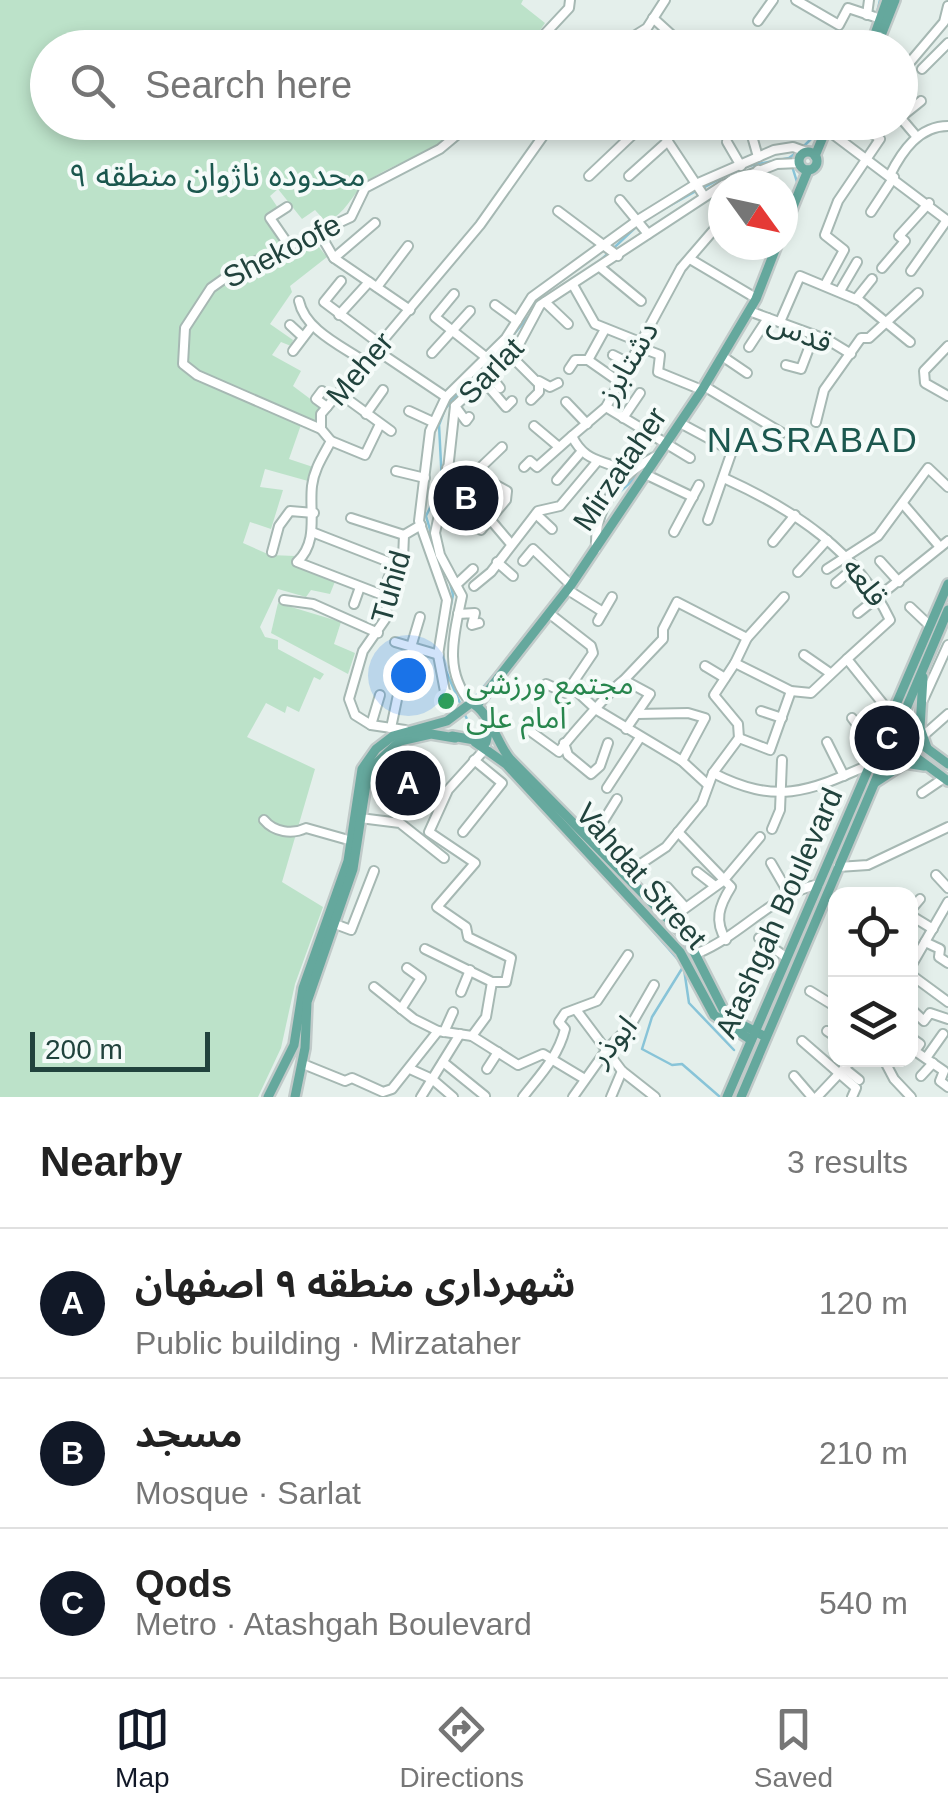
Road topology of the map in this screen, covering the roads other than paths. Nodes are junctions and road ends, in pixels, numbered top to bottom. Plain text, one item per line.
1 (570, 0) edge
2 (664, 0) edge
3 (772, 0) edge
4 (796, 0) edge
5 (869, 0) edge
6 (887, 0) edge
7 (895, 0) edge
8 (948, 6) edge
9 (867, 15) junction
10 (654, 18) junction
11 (881, 20) junction
12 (758, 22) dead end
13 (939, 28) junction
14 (548, 30) edge
15 (644, 30) edge
16 (667, 30) edge
17 (878, 30) edge
18 (881, 30) edge
19 (948, 42) edge
20 (918, 53) edge
21 (922, 69) dead end
22 (948, 126) edge
23 (918, 136) edge
24 (450, 140) edge
25 (539, 140) edge
26 (627, 140) edge
27 (667, 140) edge
28 (684, 140) dead end
29 (753, 140) edge
30 (821, 140) edge
31 (842, 140) edge
32 (880, 140) edge
33 (915, 140) edge
34 (727, 142) dead end
35 (670, 144) junction
36 (807, 151) junction
37 (758, 157) junction
38 (865, 162) junction
39 (741, 166) junction
40 (802, 167) junction
41 (758, 170) edge
42 (589, 176) dead end
43 (629, 176) dead end
44 (892, 176) junction
45 (708, 187) edge
46 (700, 190) junction
47 (798, 197) edge
48 (620, 200) dead end
49 (929, 203) junction
50 (286, 207) dead end
51 (558, 211) dead end
52 (871, 212) dead end
53 (947, 218) edge
54 (638, 220) junction
55 (375, 222) dead end
56 (320, 234) junction
57 (648, 234) junction
58 (708, 237) edge
59 (408, 246) dead end
60 (290, 248) junction
61 (610, 251) junction
62 (334, 258) junction
63 (690, 258) junction
64 (769, 260) edge
65 (857, 262) dead end
66 (602, 268) junction
67 (882, 268) dead end
68 (911, 272) dead end
69 (872, 279) dead end
70 (341, 281) dead end
71 (373, 284) junction
72 (574, 285) junction
73 (824, 285) junction
74 (840, 291) junction
75 (918, 293) dead end
76 (454, 294) dead end
77 (754, 298) dead end
78 (856, 299) junction
79 (299, 301) dead end
80 (641, 301) dead end
81 (544, 302) junction
82 (495, 306) dead end
83 (410, 310) junction
84 (470, 310) dead end
85 (749, 311) junction
86 (339, 315) junction
87 (768, 318) junction
88 (887, 320) junction
89 (517, 322) junction
90 (780, 322) junction
91 (533, 323) junction
92 (568, 324) dead end
93 (290, 325) dead end
94 (312, 326) junction
95 (452, 330) junction
96 (604, 331) junction
97 (542, 332) dead end
98 (814, 335) junction
99 (304, 337) junction
100 (601, 342) junction
101 (910, 342) dead end
102 (638, 344) junction
103 (948, 346) edge
104 (378, 347) junction
105 (749, 347) dead end
106 (293, 351) dead end
107 (432, 353) dead end
108 (851, 354) junction
109 (510, 355) junction
110 (722, 356) junction
111 (487, 358) junction
112 (588, 360) junction
113 (365, 362) junction
114 (627, 362) junction
115 (786, 365) dead end
116 (569, 369) dead end
117 (748, 373) dead end
118 (486, 376) junction
119 (618, 380) junction
120 (537, 383) junction
121 (558, 383) dead end
122 (500, 388) dead end
123 (704, 388) junction
124 (383, 390) dead end
125 (322, 392) dead end
126 (339, 393) junction
127 (640, 393) dead end
128 (948, 396) edge
129 (446, 397) junction
130 (531, 400) dead end
131 (512, 401) dead end
132 (566, 402) dead end
133 (455, 406) junction
134 (327, 407) junction
135 (606, 407) junction
136 (409, 411) dead end
137 (366, 414) junction
138 (468, 417) dead end
139 (622, 418) junction
140 (433, 422) junction
141 (816, 422) dead end
142 (680, 423) junction
143 (380, 424) junction
144 (586, 424) junction
145 (534, 426) dead end
146 (321, 429) junction
147 (391, 431) dead end
148 (782, 433) dead end
149 (572, 436) junction
150 (331, 441) junction
151 (488, 444) dead end
152 (664, 445) junction
153 (502, 447) dead end
154 (559, 447) junction
155 (582, 450) junction
156 (536, 453) dead end
157 (495, 455) junction
158 (658, 455) junction
159 (690, 458) dead end
160 (544, 460) junction
161 (596, 463) junction
162 (524, 467) dead end
163 (447, 468) junction
164 (396, 471) dead end
165 (645, 474) junction
166 (628, 475) junction
167 (425, 478) junction
168 (726, 479) junction
169 (487, 480) dead end
170 (557, 480) dead end
171 (700, 485) dead end
172 (948, 487) edge
173 (693, 497) junction
174 (941, 500) dead end
175 (904, 505) junction
176 (314, 512) junction
177 (536, 514) junction
178 (796, 515) junction
179 (351, 518) dead end
180 (489, 518) junction
181 (708, 520) dead end
182 (421, 525) junction
183 (552, 528) dead end
184 (481, 530) dead end
185 (312, 532) junction
186 (674, 532) dead end
187 (404, 535) junction
188 (827, 540) junction
189 (774, 542) dead end
190 (511, 544) junction
191 (944, 544) edge
192 (596, 551) junction
193 (272, 552) dead end
194 (846, 556) junction
195 (523, 561) dead end
196 (880, 561) dead end
197 (497, 562) junction
198 (394, 564) junction
199 (856, 566) junction
200 (552, 567) junction
201 (473, 569) dead end
202 (828, 569) dead end
203 (798, 572) dead end
204 (513, 576) dead end
205 (544, 576) dead end
206 (899, 582) junction
207 (836, 583) dead end
208 (457, 584) junction
209 (948, 584) edge
210 (360, 586) junction
211 (474, 586) dead end
212 (570, 588) junction
213 (384, 596) junction
214 (612, 596) dead end
215 (784, 597) dead end
216 (284, 600) dead end
217 (876, 600) junction
218 (354, 604) dead end
219 (910, 607) dead end
220 (948, 610) edge
221 (604, 612) junction
222 (858, 613) dead end
223 (458, 614) junction
224 (550, 614) junction
225 (420, 617) dead end
226 (598, 621) dead end
227 (479, 622) dead end
228 (930, 626) junction
229 (379, 633) junction
230 (747, 638) junction
231 (403, 645) junction
232 (948, 645) edge
233 (443, 654) junction
234 (804, 655) dead end
235 (403, 656) dead end
236 (847, 659) junction
237 (736, 662) junction
238 (924, 665) junction
239 (705, 666) dead end
240 (830, 673) junction
241 (725, 678) junction
242 (624, 680) junction
243 (546, 684) dead end
244 (400, 685) dead end
245 (571, 686) junction
246 (452, 689) junction
247 (791, 691) junction
248 (380, 695) dead end
249 (446, 702) dead end
250 (474, 704) junction
251 (920, 706) junction
252 (596, 710) junction
253 (761, 711) dead end
254 (637, 714) junction
255 (948, 714) edge
256 (892, 715) junction
257 (782, 718) junction
258 (852, 718) dead end
259 (447, 721) junction
260 (371, 725) junction
261 (391, 728) junction
262 (489, 729) junction
263 (626, 729) junction
264 (405, 730) junction
265 (892, 730) junction
266 (530, 731) dead end
267 (923, 736) junction
268 (455, 738) junction
269 (739, 738) junction
270 (639, 739) junction
271 (475, 742) junction
272 (827, 742) dead end
273 (608, 743) dead end
274 (564, 744) junction
275 (486, 748) junction
276 (928, 748) junction
277 (876, 751) junction
278 (474, 760) junction
279 (782, 760) dead end
280 (682, 761) junction
281 (871, 764) junction
282 (948, 764) edge
283 (931, 768) junction
284 (712, 773) junction
285 (844, 776) junction
286 (946, 780) edge
287 (707, 784) junction
288 (872, 785) junction
289 (607, 788) dead end
290 (781, 793) junction
291 (922, 793) dead end
292 (617, 800) dead end
293 (360, 818) junction
294 (264, 820) dead end
295 (948, 827) edge
296 (772, 829) dead end
297 (463, 832) dead end
298 (678, 832) junction
299 (760, 838) dead end
300 (352, 841) junction
301 (591, 841) junction
302 (705, 841) dead end
303 (697, 850) junction
304 (444, 858) dead end
305 (771, 864) dead end
306 (838, 867) junction
307 (374, 871) dead end
308 (698, 872) dead end
309 (936, 875) dead end
310 (726, 878) junction
311 (633, 883) junction
312 (819, 884) junction
313 (715, 886) junction
314 (667, 887) dead end
315 (948, 888) edge
316 (624, 893) junction
317 (789, 894) junction
318 (648, 898) junction
319 (920, 899) dead end
320 (918, 902) edge
321 (948, 902) edge
322 (686, 906) junction
323 (639, 910) junction
324 (945, 913) edge
325 (918, 919) edge
326 (670, 920) junction
327 (335, 924) junction
328 (933, 929) junction
329 (759, 938) dead end
330 (726, 940) junction
331 (925, 942) junction
332 (918, 948) edge
333 (425, 949) dead end
334 (698, 954) junction
335 (628, 955) dead end
336 (787, 958) junction
337 (948, 963) edge
338 (407, 968) dead end
339 (470, 970) junction
340 (917, 977) edge
341 (492, 982) junction
342 (654, 985) dead end
343 (374, 987) dead end
344 (810, 991) dead end
345 (461, 992) dead end
346 (828, 1002) edge
347 (948, 1002) edge
348 (401, 1010) junction
349 (577, 1011) junction
350 (453, 1012) dead end
351 (761, 1015) junction
352 (918, 1015) edge
353 (948, 1019) edge
354 (738, 1028) junction
355 (440, 1032) junction
356 (460, 1034) junction
357 (752, 1035) junction
358 (472, 1036) junction
359 (820, 1039) dead end
360 (802, 1041) dead end
361 (764, 1042) junction
362 (948, 1047) edge
363 (606, 1049) junction
364 (813, 1050) junction
365 (498, 1052) junction
366 (918, 1052) edge
367 (742, 1058) junction
368 (552, 1060) junction
369 (930, 1061) junction
370 (443, 1062) junction
371 (302, 1064) junction
372 (846, 1067) edge
373 (888, 1067) edge
374 (410, 1069) junction
375 (486, 1069) dead end
376 (280, 1070) junction
377 (842, 1071) junction
378 (622, 1072) junction
379 (794, 1076) dead end
380 (921, 1076) dead end
381 (583, 1078) junction
382 (299, 1079) junction
383 (432, 1079) junction
384 (859, 1080) dead end
385 (948, 1088) edge
386 (423, 1093) edge
387 (744, 1095) edge
388 (485, 1096) edge
389 (819, 1096) edge
390 (268, 1097) edge
391 (294, 1097) edge
392 (436, 1097) edge
393 (453, 1097) edge
394 (523, 1097) edge
395 (572, 1097) edge
396 (611, 1097) edge
397 (655, 1097) edge
398 (727, 1097) edge
399 (852, 1097) edge
400 (911, 1097) edge

1 - 14 street
2 - 10 street
3 - 12 street
4 - 9 street
5 - 9 street
6 - 11 main road
7 - 18 main road
8 - 13 street
9 - 11 street
10 - 15 street
10 - 16 street
11 - 17 main road
13 - 19 street
13 - 20 street
19 - 21 street
22 - 23 street
24 - 56 street, Shekoofe
25 - 83 street, Meher
26 - 42 street
27 - 35 street
28 - 35 street
29 - 37 street
30 - 36 main road
31 - 38 street
32 - 38 street
33 - 44 street
34 - 39 street
35 - 43 street
35 - 46 street
36 - 37 street
36 - 40 main road
36 - 40 main road
37 - 39 street
38 - 44 street
38 - 73 street
39 - 46 street
40 - 41 street
40 - 47 main road
44 - 49 street
44 - 52 street
45 - 46 street
46 - 54 street
46 - 57 street
48 - 54 street
49 - 53 street
49 - 67 street
50 - 60 street
51 - 61 street
53 - 68 street
54 - 57 street
54 - 61 street
55 - 62 street
56 - 60 street, Shekoofe
56 - 62 street
57 - 61 street
58 - 63 street, دشتابرز
59 - 71 street
60 - 146 street, Shekoofe
61 - 66 street
61 - 89 street
62 - 71 street
63 - 77 street
63 - 102 street, دشتابرز
64 - 85 main road, Mirzataher
65 - 74 street
66 - 72 street
66 - 80 street
69 - 78 street
70 - 86 street
71 - 83 street
71 - 86 street
72 - 81 street
72 - 96 street
73 - 74 street
73 - 90 street
74 - 78 street
75 - 88 street
76 - 95 street
78 - 88 street
79 - 94 street
81 - 91 street, Sarlat
81 - 92 street
82 - 89 street
83 - 104 street, Meher
84 - 95 street
85 - 87 street, قدس
85 - 110 main road, Mirzataher
86 - 104 street
87 - 90 street, قدس
87 - 105 street
88 - 101 street
88 - 108 street
89 - 111 street
90 - 98 street, قدس
91 - 97 street
91 - 109 street, Sarlat
93 - 99 street
94 - 99 street
94 - 113 street
95 - 107 street
95 - 111 street
96 - 100 street
96 - 102 street
98 - 108 street, قدس
98 - 115 street
99 - 106 street
100 - 112 street
100 - 114 street
102 - 114 street, دشتابرز
102 - 123 street
103 - 128 street
104 - 113 street, Meher
104 - 129 street
108 - 141 street
109 - 118 street, Sarlat
109 - 120 street
110 - 117 street
110 - 123 main road, Mirzataher
111 - 129 street
112 - 116 street
112 - 119 street
113 - 126 street, Meher
114 - 119 street, دشتابرز
118 - 122 street
118 - 131 street
118 - 133 street, Sarlat
119 - 135 street, دشتابرز
120 - 121 street
120 - 130 street
123 - 142 main road, Mirzataher
123 - 148 street
124 - 137 street
125 - 134 street
126 - 134 street, Meher
126 - 137 street
127 - 139 street
129 - 140 street
132 - 144 street
133 - 138 street
133 - 163 street, Sarlat
134 - 146 street, Meher
135 - 139 street
135 - 144 street, دشتابرز
136 - 140 street
137 - 143 street
139 - 152 street
140 - 167 street
142 - 152 main road, Mirzataher
142 - 168 street
143 - 147 street
143 - 150 street
144 - 149 street, دشتابرز
145 - 154 street
146 - 150 street, Meher
149 - 154 street, دشتابرز
149 - 155 street
150 - 176 street, Meher
151 - 157 street
152 - 158 main road, Mirzataher
152 - 159 street
153 - 157 street
154 - 160 street, دشتابرز
155 - 161 street
155 - 170 street
156 - 160 street
157 - 163 street
158 - 165 main road, Mirzataher
158 - 166 street
160 - 162 street
161 - 166 street
161 - 177 street
163 - 208 street, Sarlat
164 - 167 street
165 - 173 street
165 - 192 main road, Mirzataher
166 - 192 street
167 - 182 street
168 - 178 street, قلعه
168 - 181 street
169 - 180 street
171 - 173 street
172 - 174 street
172 - 175 street
173 - 186 street
175 - 191 street
175 - 194 street
176 - 185 street, Meher
176 - 193 street
177 - 183 street
177 - 190 street
178 - 188 street, قلعه
178 - 189 street
179 - 187 street
180 - 184 street
180 - 190 street
182 - 187 street, Tuhid
182 - 233 street
185 - 198 street
185 - 210 street, Meher
187 - 198 street, Tuhid
188 - 194 street, قلعه
188 - 203 street
190 - 197 street
191 - 206 street
192 - 212 main road, Mirzataher
194 - 199 street, قلعه
194 - 202 street
195 - 200 street
196 - 206 street
197 - 204 street
197 - 211 street
198 - 213 street, Tuhid
199 - 207 street
199 - 217 street, قلعه
200 - 205 street
200 - 212 street
201 - 208 street
206 - 217 street
208 - 223 street, Sarlat
209 - 228 main road, Atashgah Boulevard
210 - 213 street, Meher
210 - 218 street
212 - 221 street
212 - 224 main road, Mirzataher
213 - 229 street, Tuhid
214 - 221 street
215 - 230 street
216 - 229 street
217 - 222 street
217 - 236 street, قلعه
219 - 228 street
220 - 238 main road, Atashgah Boulevard
221 - 226 street
223 - 227 street
223 - 233 street, Sarlat
224 - 245 street
224 - 250 main road, Mirzataher
225 - 231 street
228 - 256 main road, Atashgah Boulevard
229 - 260 street, Tuhid
230 - 237 street
230 - 242 street
231 - 233 street
231 - 235 street
232 - 251 street
233 - 246 street
233 - 246 street, Sarlat
234 - 240 street
236 - 240 street
236 - 256 street
237 - 241 street
237 - 247 street
238 - 251 main road
238 - 265 main road, Atashgah Boulevard
239 - 241 street
240 - 247 street
241 - 269 street
242 - 252 street
242 - 254 street
243 - 245 street
244 - 261 street
245 - 252 street
246 - 249 street
246 - 250 street
247 - 257 street
248 - 260 street
250 - 259 main road, Mirzataher
250 - 262 main road, Vahdat Street
251 - 267 main road
252 - 263 street
252 - 274 street
253 - 257 street
254 - 263 street
254 - 280 street
255 - 267 street
256 - 265 main road, Atashgah Boulevard
257 - 269 street
258 - 277 street
259 - 264 main road
259 - 268 main road
260 - 261 street
261 - 264 street
262 - 271 main road
262 - 301 main road, Vahdat Street
263 - 270 street
264 - 300 main road
265 - 276 main road
265 - 277 main road, Atashgah Boulevard
265 - 283 main road
265 - 288 main road, Atashgah Boulevard
266 - 274 street
267 - 276 main road
268 - 271 main road, Vahdat Street
268 - 293 main road
269 - 284 street
270 - 280 street
270 - 289 street
271 - 275 main road, Vahdat Street
272 - 285 street
273 - 274 street
275 - 278 street
275 - 316 main road, Vahdat Street
276 - 282 main road
277 - 281 main road, Atashgah Boulevard
278 - 297 street
278 - 341 street
279 - 290 street
280 - 287 street
281 - 285 street
281 - 312 main road, Atashgah Boulevard
283 - 286 main road
283 - 288 main road
284 - 287 street
284 - 290 street
285 - 290 street
286 - 291 street
287 - 298 street
288 - 306 main road, Atashgah Boulevard
290 - 296 street
292 - 301 street
293 - 304 street
293 - 327 main road
294 - 300 street
295 - 306 street
298 - 303 street
298 - 311 street
299 - 310 street
300 - 376 main road
301 - 311 main road, Vahdat Street
302 - 303 street
303 - 310 street
305 - 317 street
306 - 361 main road, Atashgah Boulevard
307 - 327 street
308 - 313 street
309 - 315 street
310 - 313 street
310 - 330 street
311 - 316 main road
311 - 318 main road, Vahdat Street
312 - 317 street
312 - 336 main road, Atashgah Boulevard
313 - 322 street
314 - 322 street
316 - 323 main road, Vahdat Street
317 - 330 street
318 - 323 main road
318 - 326 main road, Vahdat Street
319 - 320 street
321 - 324 street
322 - 326 street
323 - 354 main road, Vahdat Street
324 - 328 street
325 - 328 street
326 - 334 main road, Vahdat Street
327 - 371 main road
328 - 331 street
329 - 336 street
330 - 334 street
331 - 332 street
331 - 337 street
333 - 339 street
334 - 354 main road, Vahdat Street
335 - 349 street
336 - 351 main road, Atashgah Boulevard
338 - 348 street
339 - 341 street
339 - 345 street
340 - 347 street
341 - 358 street
342 - 363 street, ابوذر
343 - 348 street
344 - 346 street
348 - 355 street
349 - 363 street
349 - 368 street
350 - 355 street
351 - 354 main road
351 - 357 main road, Atashgah Boulevard
352 - 353 street
354 - 357 main road, Vahdat Street
354 - 367 main road
355 - 356 street
355 - 374 street
356 - 358 street
356 - 370 street
357 - 361 main road, Vahdat Street
357 - 367 main road, Atashgah Boulevard
358 - 365 street
359 - 364 street
360 - 364 street
361 - 387 main road, Atashgah Boulevard
362 - 369 street
363 - 378 street
363 - 381 street, ابوذر
364 - 377 street
365 - 368 street
365 - 375 street
366 - 369 street
367 - 398 main road, Atashgah Boulevard
368 - 381 street
368 - 394 street
369 - 380 street
369 - 385 street
370 - 383 street
370 - 388 street
371 - 374 street
371 - 382 main road
372 - 377 street
373 - 400 street
374 - 383 street
376 - 382 main road
376 - 390 main road
377 - 384 street
377 - 389 street
377 - 399 street
378 - 396 street
378 - 397 street
379 - 389 street
381 - 395 street, ابوذر
382 - 391 main road
383 - 386 street
383 - 393 street
386 - 392 street

